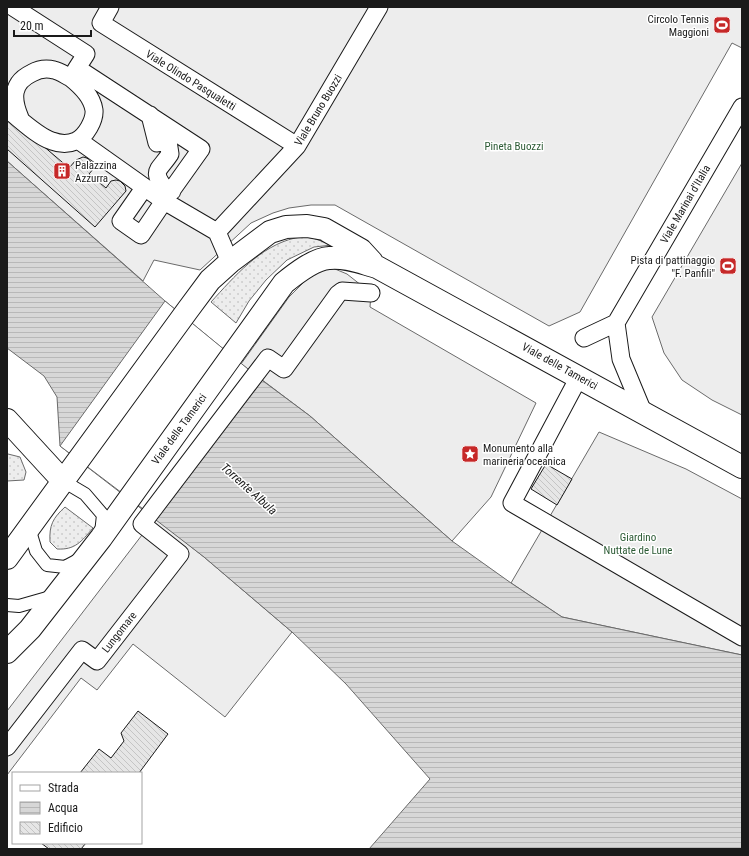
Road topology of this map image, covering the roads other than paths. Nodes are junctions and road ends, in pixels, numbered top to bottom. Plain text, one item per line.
1 (13, 7) edge
2 (110, 7) edge
3 (379, 7) edge
4 (74, 73) junction
5 (742, 107) edge
6 (14, 114) edge
7 (150, 115) junction
8 (78, 140) junction
9 (297, 146) junction
10 (144, 188) junction
11 (168, 196) junction
12 (217, 232) junction
13 (230, 262) junction
14 (377, 267) junction
15 (371, 293) dead end
16 (616, 323) junction
17 (584, 338) dead end
18 (580, 377) junction
19 (643, 412) junction
20 (9, 426) edge
21 (742, 466) edge
22 (69, 474) junction
23 (29, 528) junction
24 (96, 545) junction
25 (7, 558) edge
26 (57, 595) junction
27 (7, 605) edge
28 (742, 637) edge
29 (7, 652) edge
30 (7, 747) edge

1 - 4 street
2 - 9 street, Viale Olindo Pasqualetti
3 - 9 street, Viale Bruno Buozzi
4 - 6 street
4 - 7 street
4 - 8 street
5 - 16 street, Viale Marinai d'Italia
6 - 8 street
7 - 11 street
7 - 11 street
8 - 10 street
9 - 12 street, Viale Bruno Buozzi
10 - 11 street
10 - 11 street
11 - 12 street
12 - 13 street
13 - 14 street, Viale delle Tamerici
13 - 22 street, Viale delle Tamerici
14 - 18 street, Viale delle Tamerici
14 - 24 street, Viale delle Tamerici
15 - 30 street, Lungomare
16 - 17 street
16 - 19 street
18 - 19 street, Viale delle Tamerici
18 - 28 street
19 - 21 street, Viale delle Tamerici
20 - 22 street
22 - 23 street, Viale delle Tamerici
22 - 24 lane
23 - 24 lane
23 - 25 street, Viale delle Tamerici
24 - 26 street, Viale delle Tamerici
26 - 27 lane
26 - 29 street, Viale delle Tamerici

